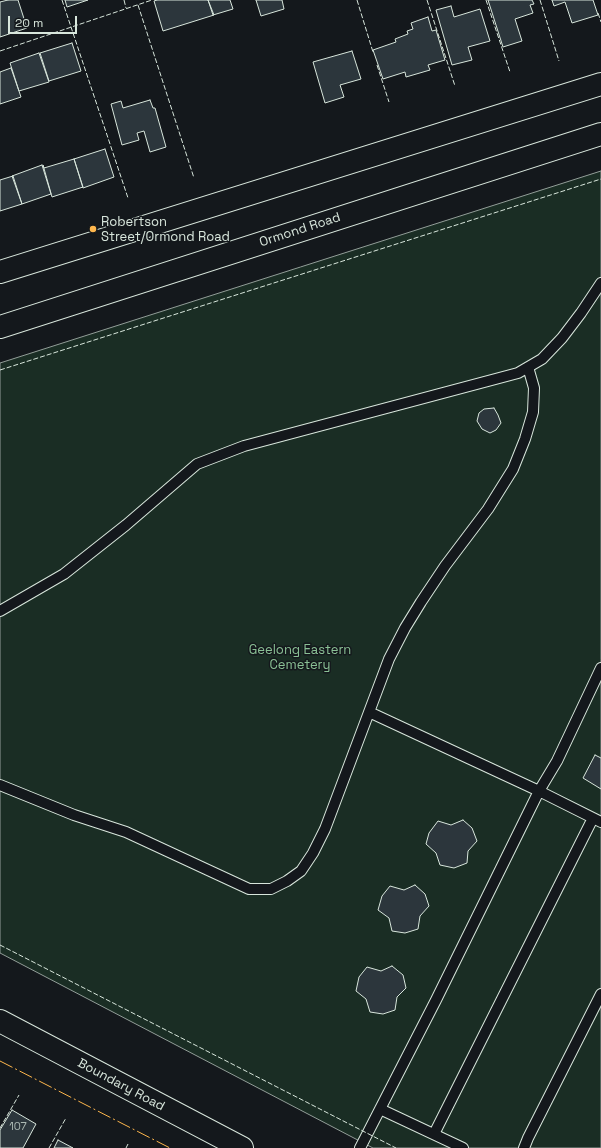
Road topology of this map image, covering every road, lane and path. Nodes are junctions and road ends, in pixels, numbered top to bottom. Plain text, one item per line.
1 (601, 84) edge
2 (601, 134) edge
3 (0, 272) edge
4 (601, 283) edge
5 (0, 327) edge
6 (528, 367) junction
7 (0, 611) edge
8 (601, 668) edge
9 (369, 712) junction
10 (0, 785) edge
11 (539, 791) junction
12 (597, 820) edge
13 (601, 994) edge
14 (0, 1021) edge
15 (380, 1109) junction
16 (434, 1134) junction
17 (242, 1148) edge
18 (360, 1148) edge
19 (463, 1148) edge
20 (524, 1148) edge

1 - 3 main road
2 - 5 main road, Ormond Road
4 - 6 lane
6 - 7 lane
6 - 9 lane
8 - 11 lane
9 - 10 lane
9 - 11 lane
11 - 12 lane
11 - 15 lane
12 - 16 lane
13 - 20 lane
14 - 17 main road, Boundary Road
15 - 16 lane
15 - 18 lane
16 - 19 lane

